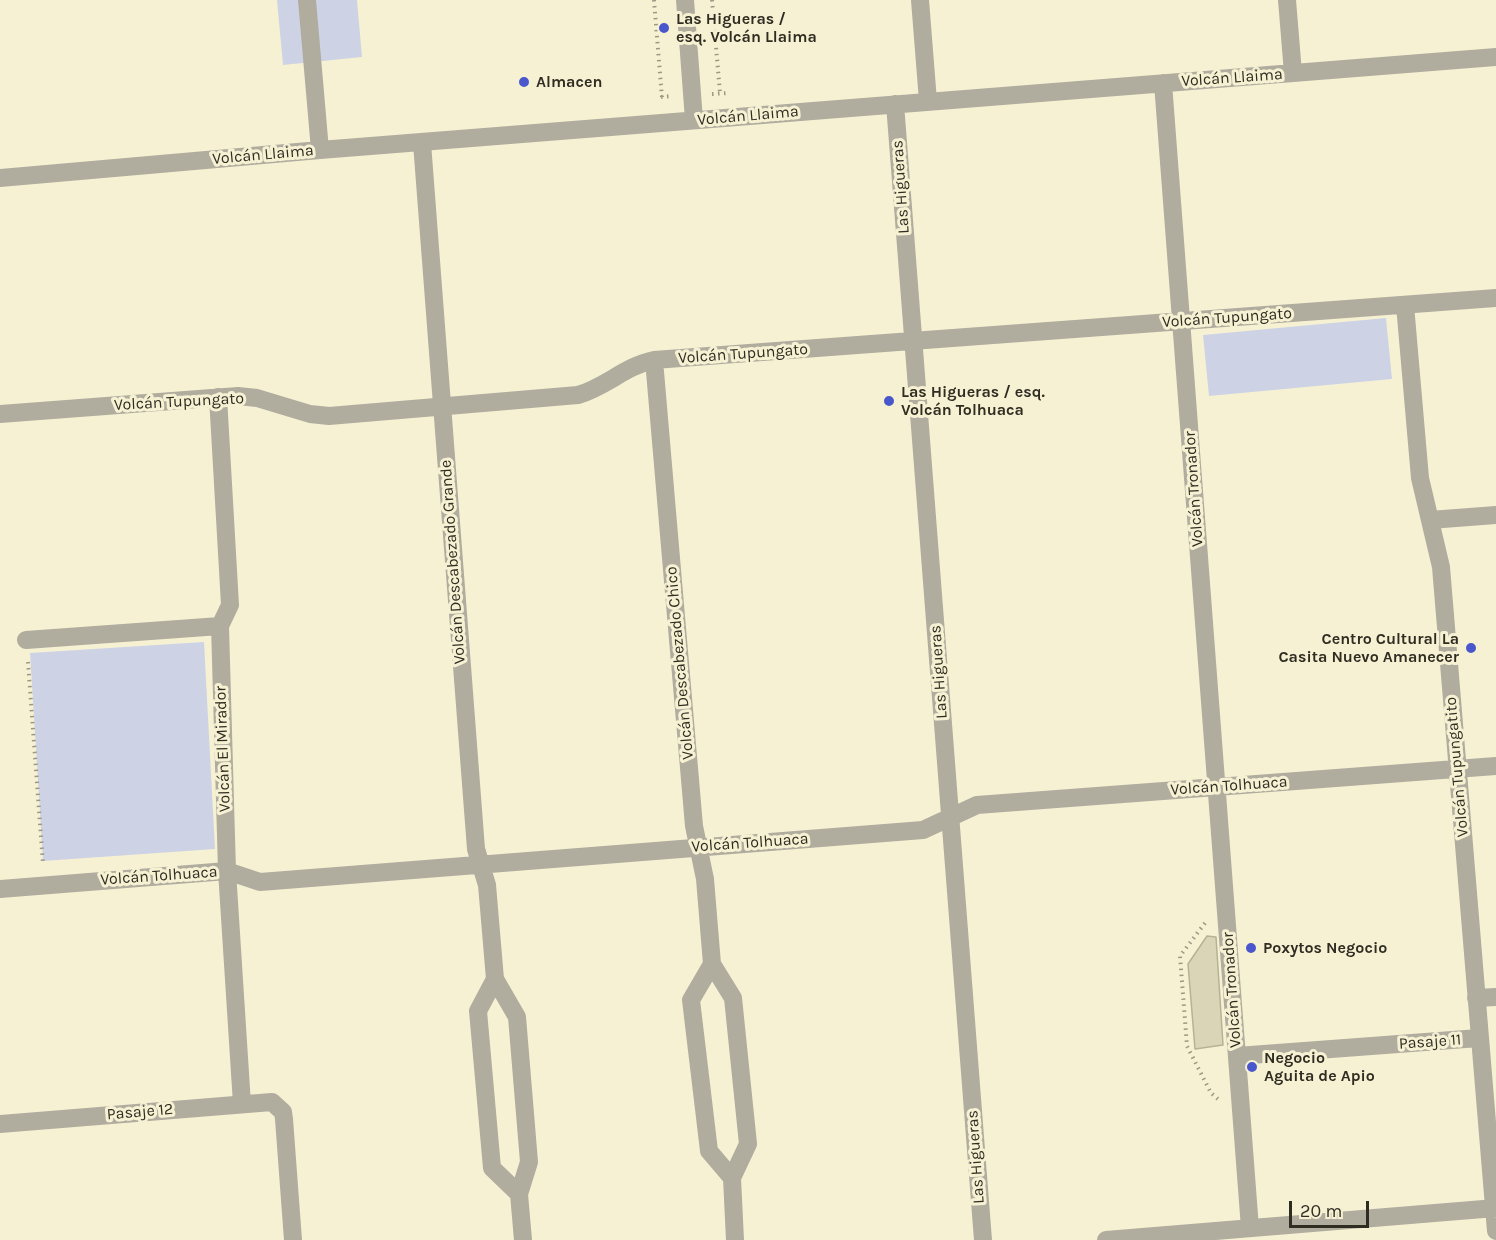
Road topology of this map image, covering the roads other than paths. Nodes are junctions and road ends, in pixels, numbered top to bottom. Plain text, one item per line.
1 (308, 0) edge
2 (685, 0) edge
3 (920, 0) edge
4 (1287, 0) edge
5 (1496, 57) edge
6 (1293, 73) junction
7 (1163, 83) junction
8 (928, 101) junction
9 (895, 104) junction
10 (694, 120) junction
11 (422, 143) junction
12 (320, 150) junction
13 (0, 178) edge
14 (1496, 298) edge
15 (1405, 305) junction
16 (1181, 322) junction
17 (913, 342) junction
18 (654, 360) junction
19 (218, 397) junction
20 (441, 408) junction
21 (0, 414) edge
22 (1496, 515) edge
23 (1430, 520) junction
24 (220, 626) junction
25 (26, 640) road end
26 (1496, 766) edge
27 (1457, 769) junction
28 (1216, 787) junction
29 (950, 817) junction
30 (698, 847) junction
31 (480, 864) junction
32 (227, 871) junction
33 (0, 889) edge
34 (712, 964) junction
35 (495, 978) junction
36 (1496, 997) edge
37 (1476, 998) junction
38 (1479, 1038) junction
39 (1237, 1056) junction
40 (242, 1104) junction
41 (0, 1124) edge
42 (732, 1178) junction
43 (519, 1194) junction
44 (1495, 1208) edge
45 (1250, 1228) junction
46 (1496, 1231) edge
47 (293, 1240) edge
48 (523, 1240) edge
49 (735, 1240) edge
50 (982, 1240) edge
51 (1106, 1240) edge

1 - 12 street
2 - 10 street
3 - 8 street
4 - 6 street
5 - 6 street, Volcán Llaima
6 - 7 street, Volcán Llaima
7 - 8 street, Volcán Llaima
7 - 16 street, Volcán Tronador
8 - 9 street, Volcán Llaima
9 - 10 street, Volcán Llaima
9 - 17 street, Las Higueras
10 - 11 street, Volcán Llaima
11 - 12 street, Volcán Llaima
11 - 20 street, Volcán Descabezado Grande
12 - 13 street, Volcán Llaima
14 - 15 street, Volcán Tupungato
15 - 16 street, Volcán Tupungato
15 - 23 street, Volcán Tupungatito
16 - 17 street, Volcán Tupungato
16 - 28 street, Volcán Tronador
17 - 18 street, Volcán Tupungato
17 - 29 street, Las Higueras
18 - 20 street, Volcán Tupungato
18 - 30 street, Volcán Descabezado Chico
19 - 20 street, Volcán Tupungato
19 - 21 street, Volcán Tupungato
19 - 24 street, Volcán El Mirador
20 - 31 street, Volcán Descabezado Grande
22 - 23 street
23 - 27 street, Volcán Tupungatito
24 - 25 street
24 - 32 street, Volcán El Mirador
26 - 27 street, Volcán Tolhuaca
27 - 28 street, Volcán Tolhuaca
27 - 37 street, Volcán Tupungatito
28 - 29 street, Volcán Tolhuaca
28 - 39 street, Volcán Tronador
29 - 30 street, Volcán Tolhuaca
29 - 50 street, Las Higueras
30 - 31 street, Volcán Tolhuaca
30 - 34 street, Volcán Descabezado Chico
31 - 32 street, Volcán Tolhuaca
31 - 35 street, Volcán Descabezado Grande
32 - 33 street, Volcán Tolhuaca
32 - 40 street, Volcán El Mirador
34 - 42 street, Volcán Descabezado Chico
34 - 42 street
35 - 43 street, Volcán Descabezado Grande
35 - 43 street
36 - 37 street
37 - 38 street, Volcán Tupungatito
38 - 39 street, Pasaje 11
38 - 44 street, Volcán Tupungatito
39 - 45 street, Volcán Tronador
40 - 41 street, Pasaje 12
40 - 47 street, Pasaje 12
42 - 49 street, Volcán Descabezado Chico
43 - 48 street, Volcán Descabezado Grande
44 - 45 street
44 - 46 street, Volcán Tupungatito
45 - 51 street

